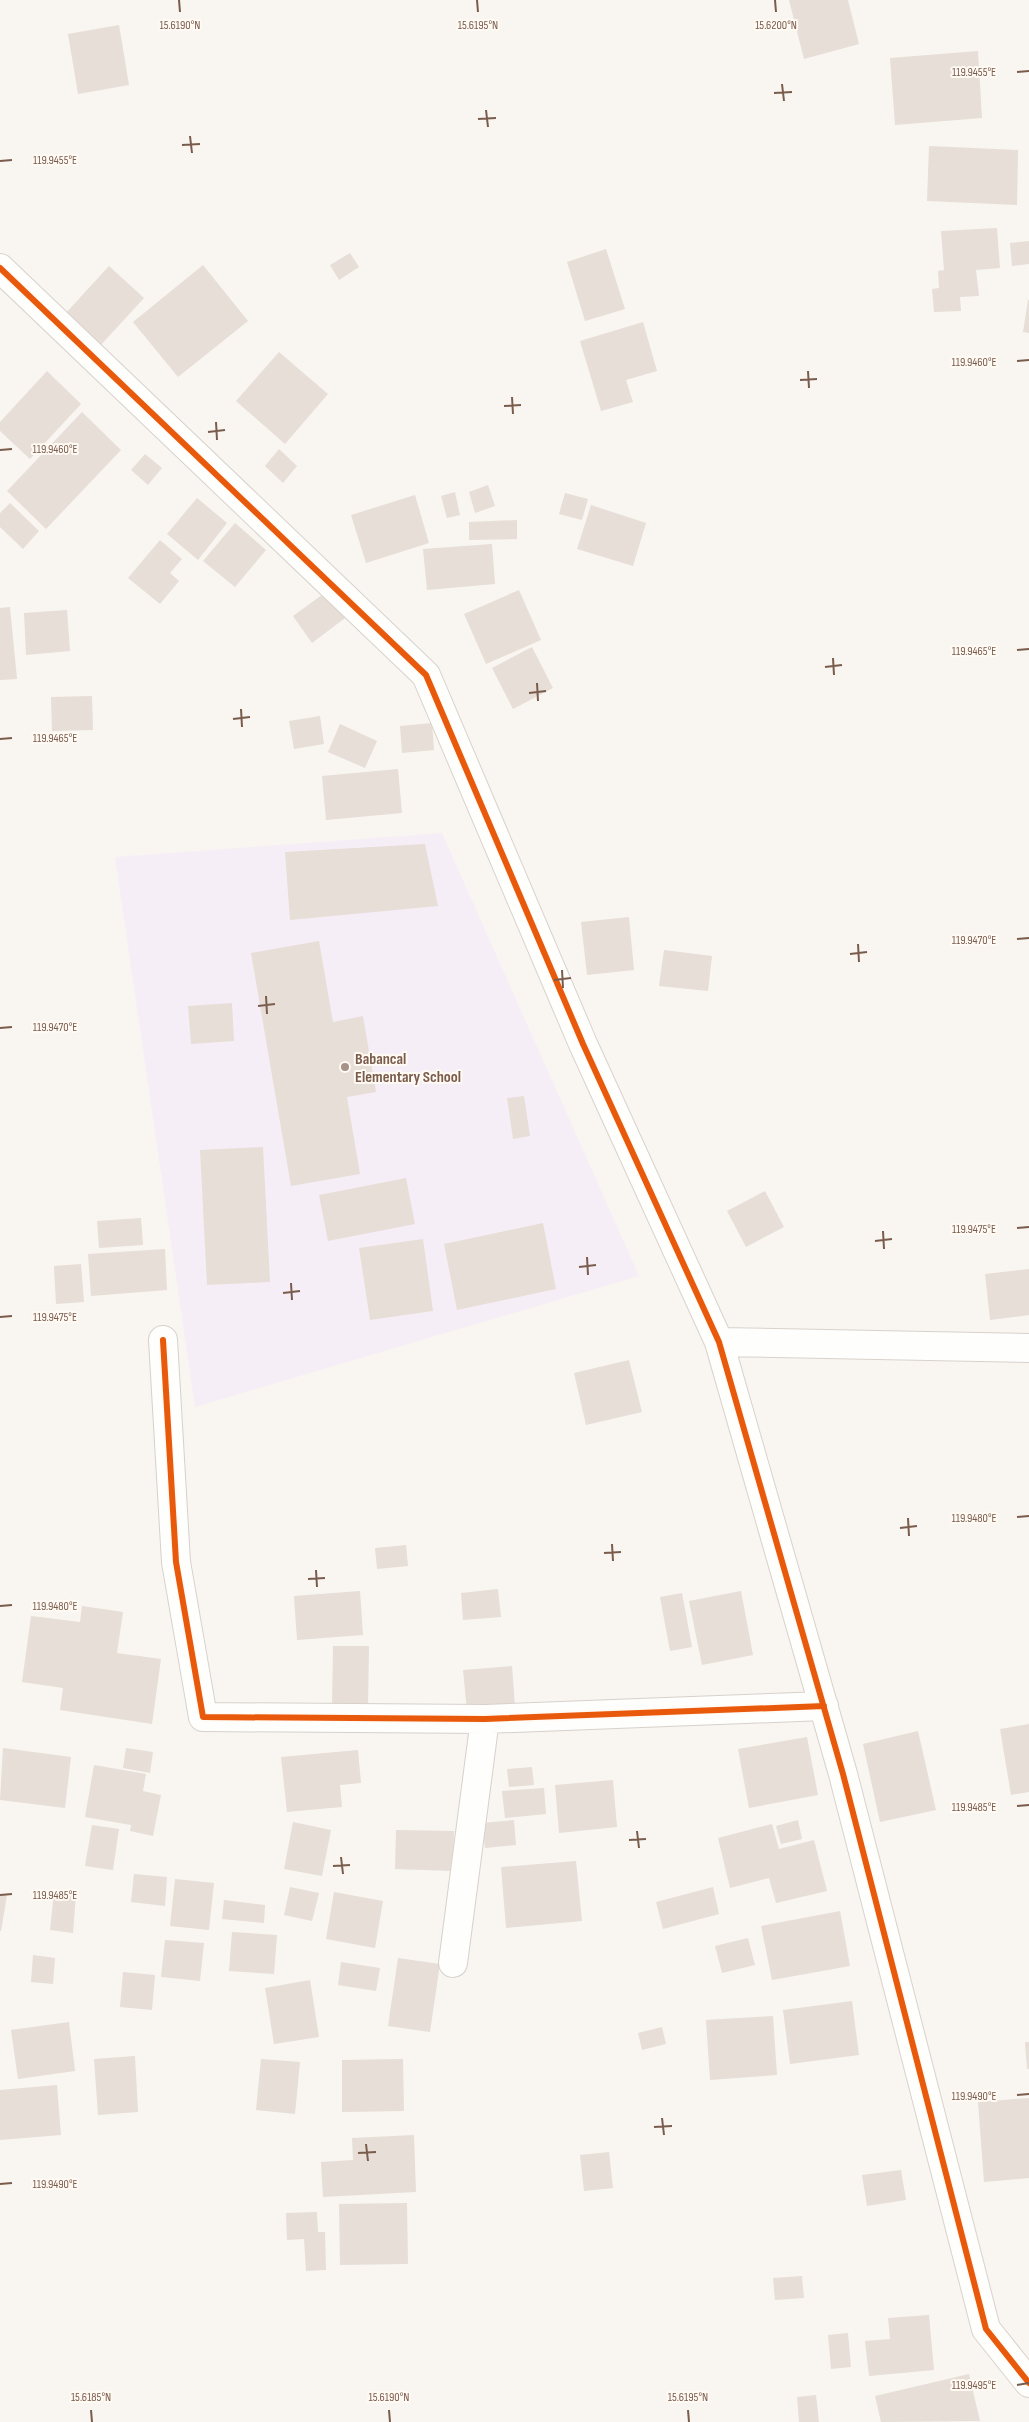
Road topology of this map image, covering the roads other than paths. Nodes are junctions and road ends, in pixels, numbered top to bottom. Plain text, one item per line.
1 (0, 268) edge
2 (163, 1340) dead end
3 (720, 1342) junction
4 (1029, 1348) edge
5 (824, 1706) junction
6 (485, 1719) junction
7 (453, 1963) dead end
8 (1029, 2383) edge

1 - 3 street
2 - 6 street
3 - 4 street
3 - 5 street
5 - 6 street
5 - 8 street
6 - 7 street

